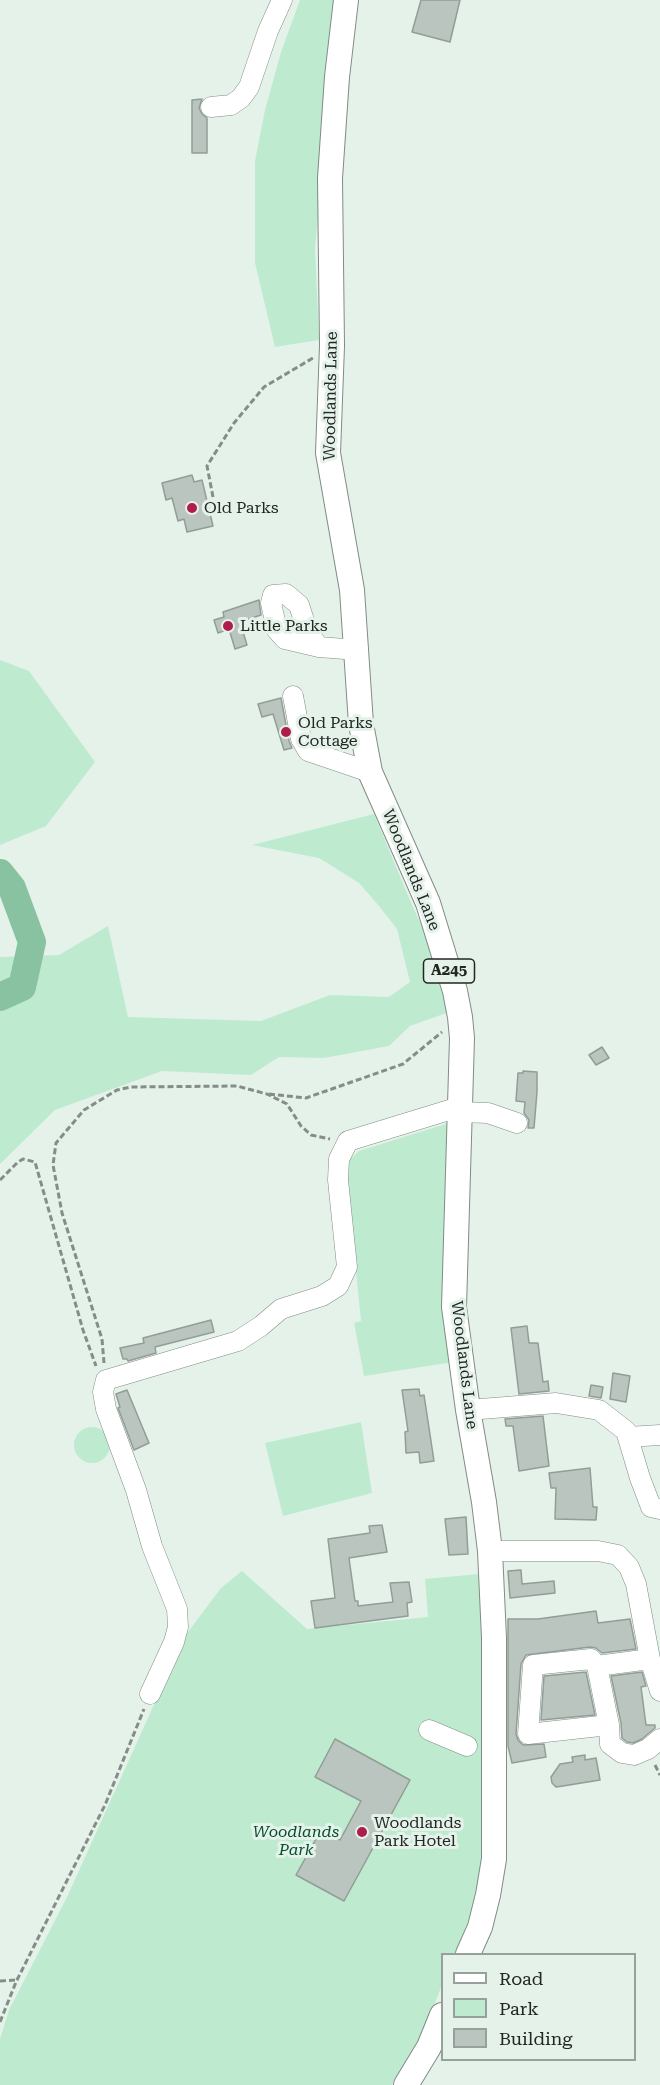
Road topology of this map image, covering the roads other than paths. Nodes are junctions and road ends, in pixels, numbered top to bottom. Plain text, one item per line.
1 (282, 0) edge
2 (346, 0) edge
3 (212, 107) dead end
4 (319, 647) dead end
5 (358, 650) junction
6 (293, 696) dead end
7 (370, 772) junction
8 (459, 1110) junction
9 (517, 1123) dead end
10 (468, 1410) junction
11 (660, 1435) edge
12 (628, 1437) junction
13 (660, 1509) edge
14 (490, 1551) junction
15 (650, 1659) junction
16 (597, 1666) junction
17 (150, 1694) road end
18 (660, 1697) edge
19 (609, 1725) junction
20 (429, 1730) dead end
21 (660, 1739) edge
22 (467, 1746) dead end
23 (468, 1953) edge
24 (441, 2017) edge
25 (406, 2085) edge

1 - 3 lane
2 - 5 main road, Woodlands Lane / A245
4 - 5 lane
5 - 7 main road, Woodlands Lane / A245
6 - 7 lane
7 - 8 main road, Woodlands Lane / A245
8 - 9 lane
8 - 10 main road, Woodlands Lane / A245
8 - 17 lane
10 - 12 lane
10 - 14 main road, Woodlands Lane / A245
11 - 12 lane
12 - 13 lane
14 - 15 lane
14 - 23 main road, Woodlands Lane / A245
15 - 16 lane
15 - 18 lane
16 - 19 lane
16 - 19 lane
19 - 21 lane
20 - 22 lane
24 - 25 main road

